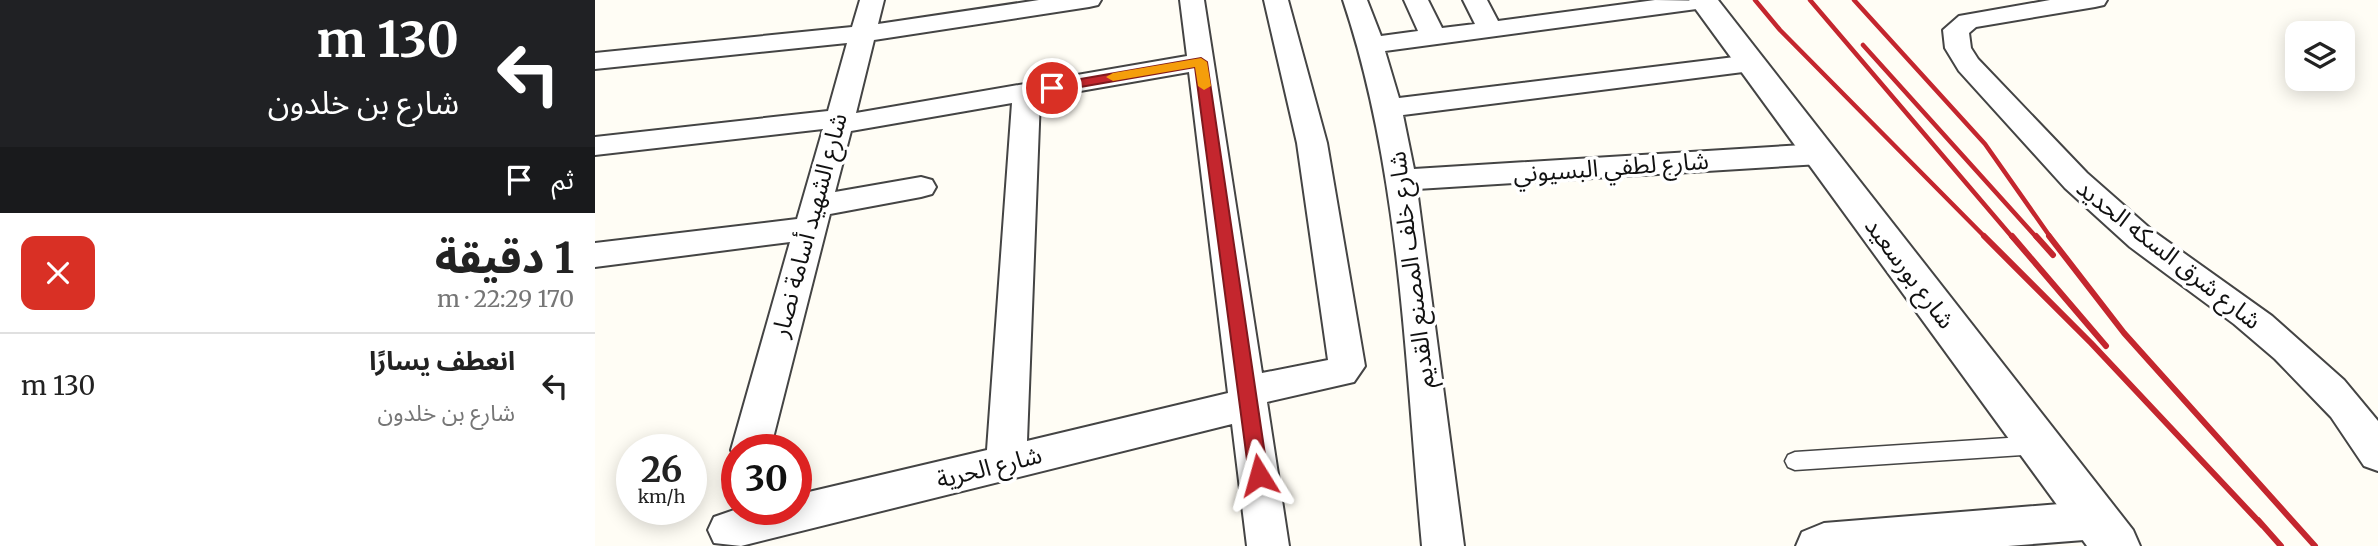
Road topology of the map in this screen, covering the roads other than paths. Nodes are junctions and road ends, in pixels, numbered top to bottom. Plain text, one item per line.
1 (872, 0) edge
2 (1089, 0) edge
3 (1192, 0) edge
4 (1276, 0) edge
5 (1355, 0) edge
6 (1416, 0) edge
7 (1475, 0) edge
8 (1704, 0) edge
9 (2095, 0) edge
10 (1490, 29) junction
11 (862, 34) junction
12 (1433, 36) junction
13 (1372, 45) junction
14 (595, 61) edge
15 (1201, 62) junction
16 (1751, 63) junction
17 (1027, 92) junction
18 (1389, 108) junction
19 (836, 122) junction
20 (595, 146) edge
21 (1820, 154) junction
22 (1402, 180) junction
23 (921, 187) dead end
24 (811, 217) junction
25 (604, 254) edge
26 (595, 284) edge
27 (1341, 372) joint
28 (1249, 398) junction
29 (754, 434) edge
30 (2372, 434) edge
31 (2039, 444) junction
32 (1795, 461) dead end
33 (1006, 463) junction
34 (812, 507) edge
35 (2106, 533) edge
36 (1966, 538) edge
37 (1268, 546) edge
38 (1443, 546) edge
39 (1817, 546) edge

1 - 11 street, شارع الشهيد أسامة نصار
2 - 11 street
3 - 15 street
4 - 27 street
5 - 13 street, شارع خلف المصنع القديم
6 - 12 street
7 - 10 street
8 - 10 street
8 - 16 street, شارع بورسعيد
9 - 30 street, شارع شرق السكه الحديد
10 - 12 street
11 - 14 street
11 - 19 street, شارع الشهيد أسامة نصار
12 - 13 street
13 - 18 street, شارع خلف المصنع القديم
15 - 17 street
15 - 28 street
16 - 18 street
16 - 21 street, شارع بورسعيد
17 - 19 street
17 - 33 street
18 - 22 street, شارع خلف المصنع القديم
19 - 20 street
19 - 24 street, شارع الشهيد أسامة نصار
21 - 22 street, شارع لطفي البسيوني
21 - 31 street, شارع بورسعيد
22 - 38 street, شارع خلف المصنع القديم
23 - 24 street
24 - 25 street
24 - 29 street, شارع الشهيد أسامة نصار
25 - 26 street
27 - 28 street, شارع الحرية
28 - 33 street, شارع الحرية
28 - 37 street
31 - 32 lane
31 - 35 street, شارع بورسعيد
33 - 34 street, شارع الحرية
35 - 36 street
36 - 39 street

